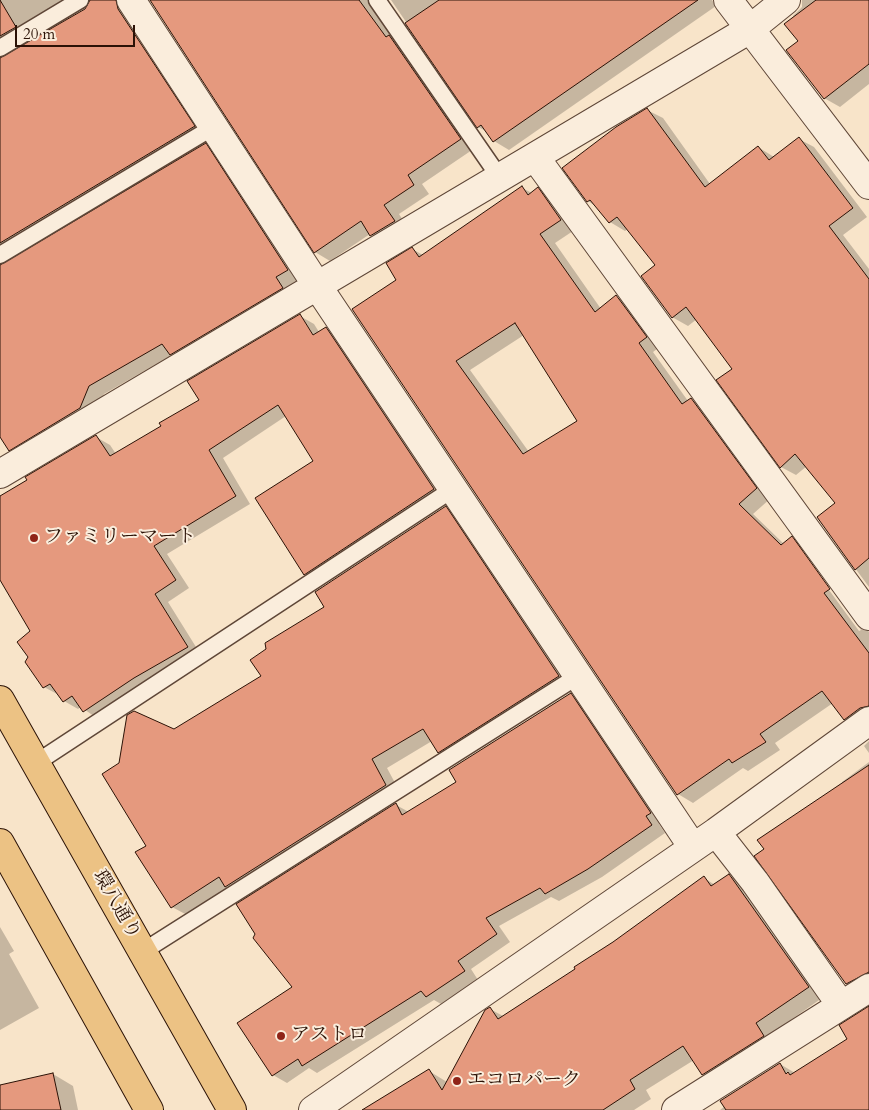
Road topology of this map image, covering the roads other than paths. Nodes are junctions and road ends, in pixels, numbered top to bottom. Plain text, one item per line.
1 (80, 0) edge
2 (131, 0) edge
3 (377, 0) edge
4 (728, 0) edge
5 (786, 0) edge
6 (750, 29) junction
7 (0, 48) edge
8 (215, 126) junction
9 (535, 158) junction
10 (500, 178) junction
11 (869, 184) edge
12 (0, 255) edge
13 (318, 287) junction
14 (0, 474) edge
15 (454, 489) junction
16 (869, 616) edge
17 (578, 676) junction
18 (0, 700) edge
19 (869, 721) edge
20 (36, 764) junction
21 (716, 832) junction
22 (0, 843) edge
23 (692, 846) junction
24 (142, 952) junction
25 (869, 988) edge
26 (841, 1005) junction
27 (149, 1110) edge
28 (232, 1110) edge
29 (313, 1110) edge
30 (676, 1110) edge

1 - 7 lane
2 - 8 street
3 - 10 lane
4 - 6 street
5 - 6 street
6 - 9 street
6 - 11 street
8 - 12 lane
8 - 13 street
9 - 10 street
9 - 16 street
10 - 13 street
13 - 14 street
13 - 15 street
15 - 17 street
15 - 20 lane
17 - 23 street
17 - 24 lane
18 - 20 main road, 環八通り
19 - 21 street
20 - 24 main road, 環八通り
21 - 23 street
21 - 26 street
22 - 27 main road
23 - 29 street
24 - 28 main road, 環八通り
25 - 26 street
26 - 30 street

